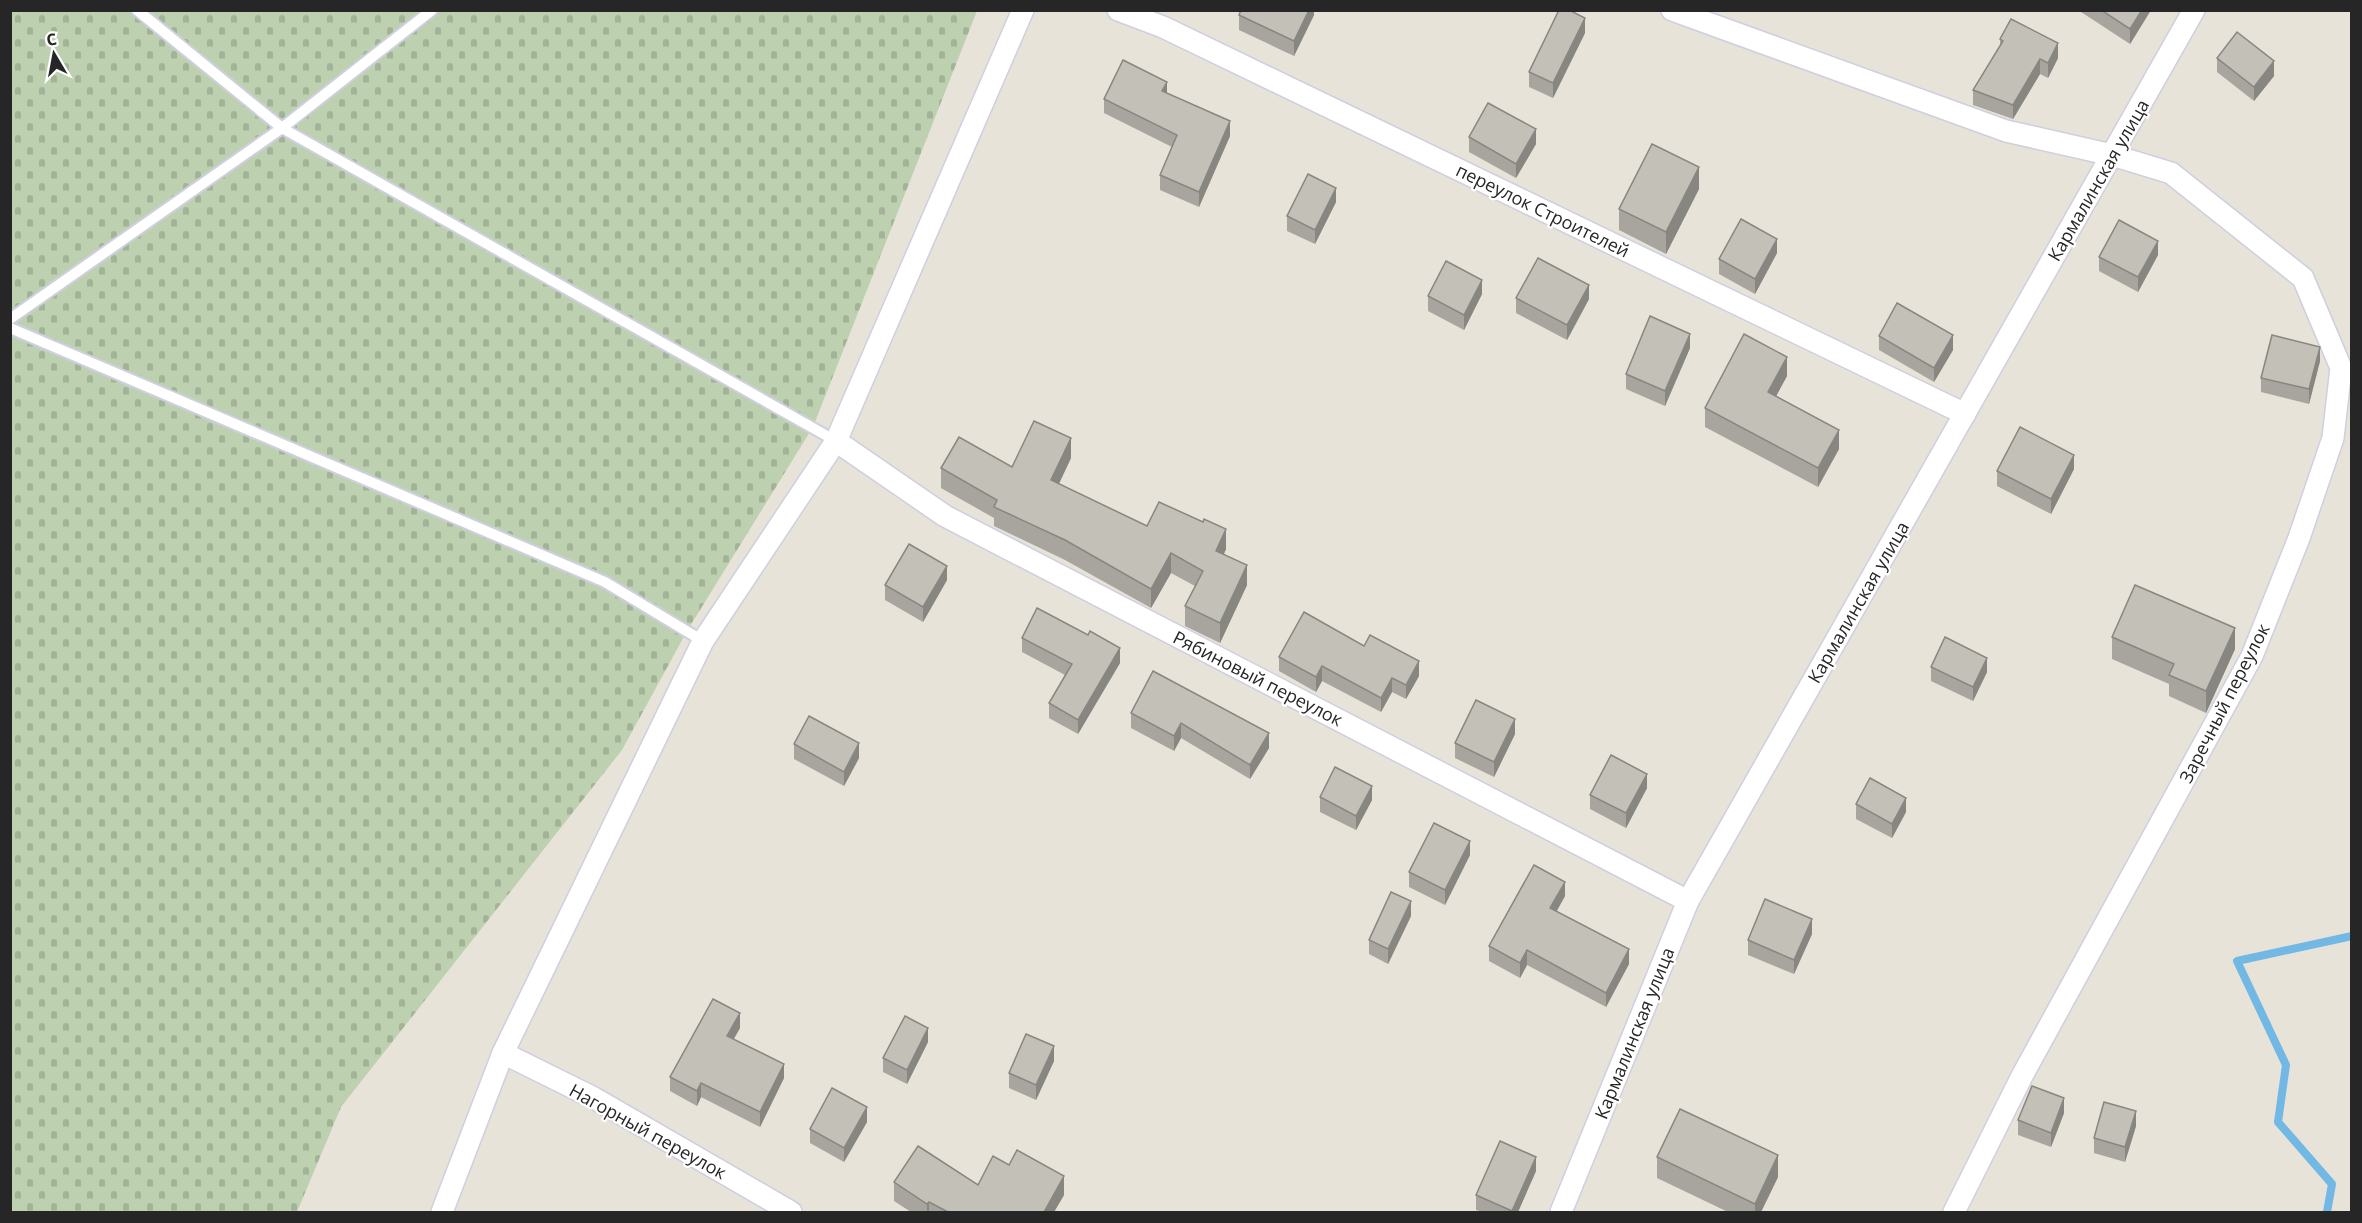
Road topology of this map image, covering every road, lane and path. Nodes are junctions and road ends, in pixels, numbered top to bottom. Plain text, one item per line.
1 (137, 10) edge
2 (432, 10) edge
3 (1023, 10) edge
4 (1118, 10) edge
5 (1672, 10) edge
6 (2194, 10) edge
7 (282, 128) junction
8 (2112, 155) junction
9 (10, 319) edge
10 (10, 328) edge
11 (1965, 414) junction
12 (837, 441) junction
13 (703, 642) junction
14 (1688, 901) junction
15 (503, 1053) junction
16 (442, 1212) edge
17 (792, 1212) edge
18 (1561, 1212) edge
19 (1954, 1212) edge

1 - 7 lane
2 - 7 lane
3 - 12 street
4 - 11 street, переулок Строителей
5 - 8 street, Заречный переулок
6 - 8 street, Кармалинская улица
7 - 9 lane
7 - 12 lane
8 - 11 street, Кармалинская улица
8 - 19 street, Заречный переулок
10 - 13 lane
11 - 14 street, Кармалинская улица
12 - 13 street
12 - 14 street, Рябиновый переулок
13 - 15 street
14 - 18 street, Кармалинская улица
15 - 16 street
15 - 17 street, Нагорный переулок

